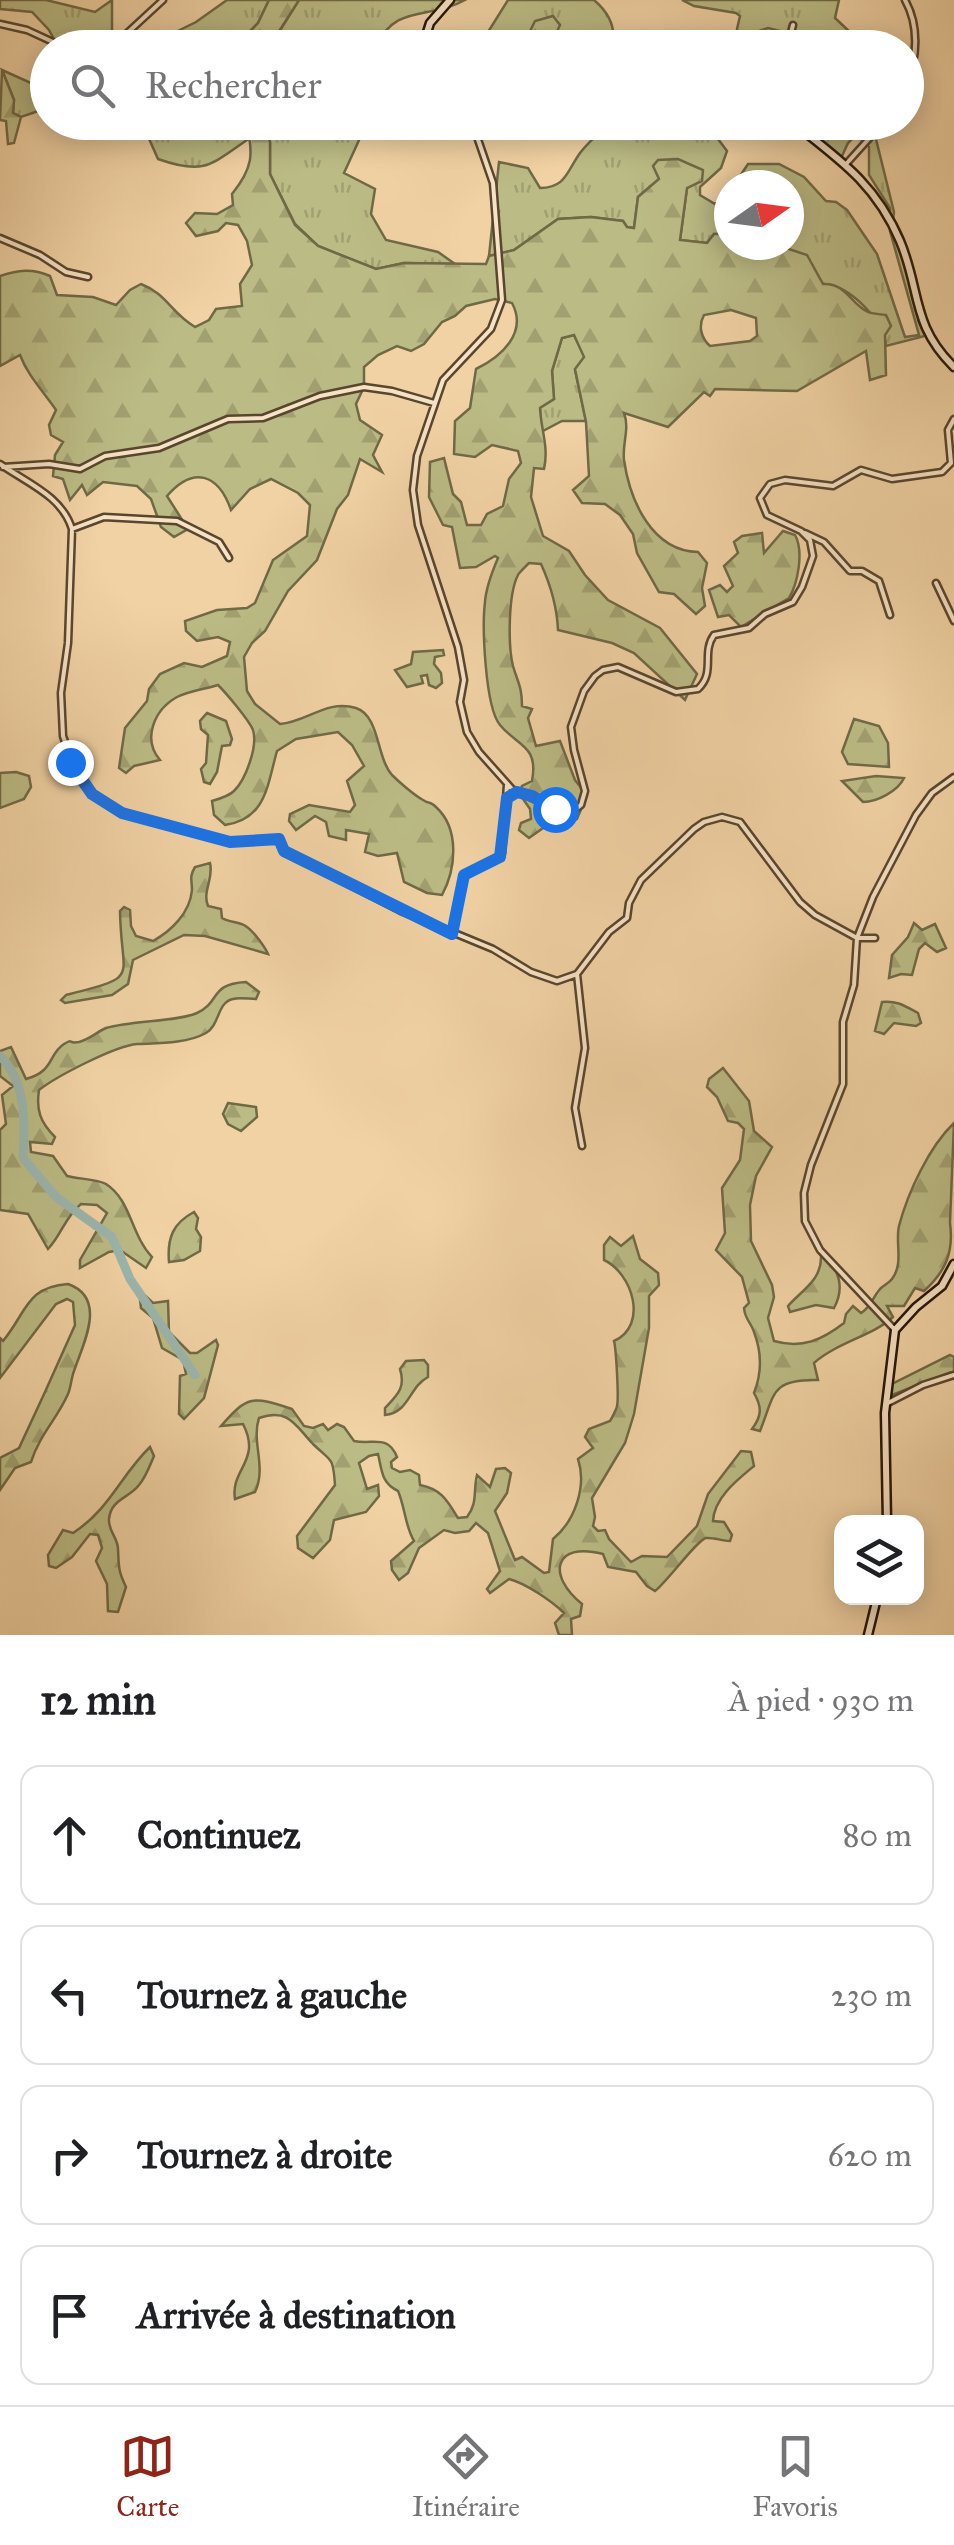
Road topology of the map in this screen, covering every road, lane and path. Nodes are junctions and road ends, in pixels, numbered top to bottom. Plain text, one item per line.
1 (163, 0) edge
2 (450, 0) edge
3 (905, 0) edge
4 (0, 24) edge
5 (793, 26) dead end
6 (130, 30) edge
7 (428, 30) edge
8 (792, 30) edge
9 (913, 30) edge
10 (30, 31) edge
11 (478, 140) edge
12 (815, 140) edge
13 (868, 140) edge
14 (846, 164) junction
15 (0, 238) edge
16 (88, 276) dead end
17 (954, 367) edge
18 (434, 403) junction
19 (954, 419) edge
20 (2, 465) edge
21 (72, 529) junction
22 (801, 531) junction
23 (229, 558) dead end
24 (936, 583) dead end
25 (890, 615) dead end
26 (954, 620) edge
27 (954, 777) edge
28 (507, 785) junction
29 (517, 792) junction
30 (507, 798) junction
31 (452, 934) junction
32 (857, 938) junction
33 (875, 938) dead end
34 (577, 974) junction
35 (582, 1146) dead end
36 (954, 1264) edge
37 (895, 1330) junction
38 (954, 1375) edge
39 (886, 1404) junction
40 (887, 1515) edge
41 (875, 1605) edge
42 (868, 1635) edge

1 - 6 street
2 - 7 street
3 - 9 street
4 - 10 street
5 - 8 street
11 - 18 street
12 - 14 street
13 - 14 street
14 - 17 street
15 - 16 street
18 - 20 street
18 - 28 street
19 - 22 street
20 - 21 street
21 - 23 street
21 - 31 street
22 - 25 street
22 - 29 street
24 - 26 street
27 - 32 street
28 - 29 street
28 - 30 street
29 - 30 street
30 - 31 street
31 - 34 street
32 - 33 street
32 - 34 street
32 - 37 street
34 - 35 street
36 - 37 street
37 - 39 street
38 - 39 street
39 - 40 street
41 - 42 street

